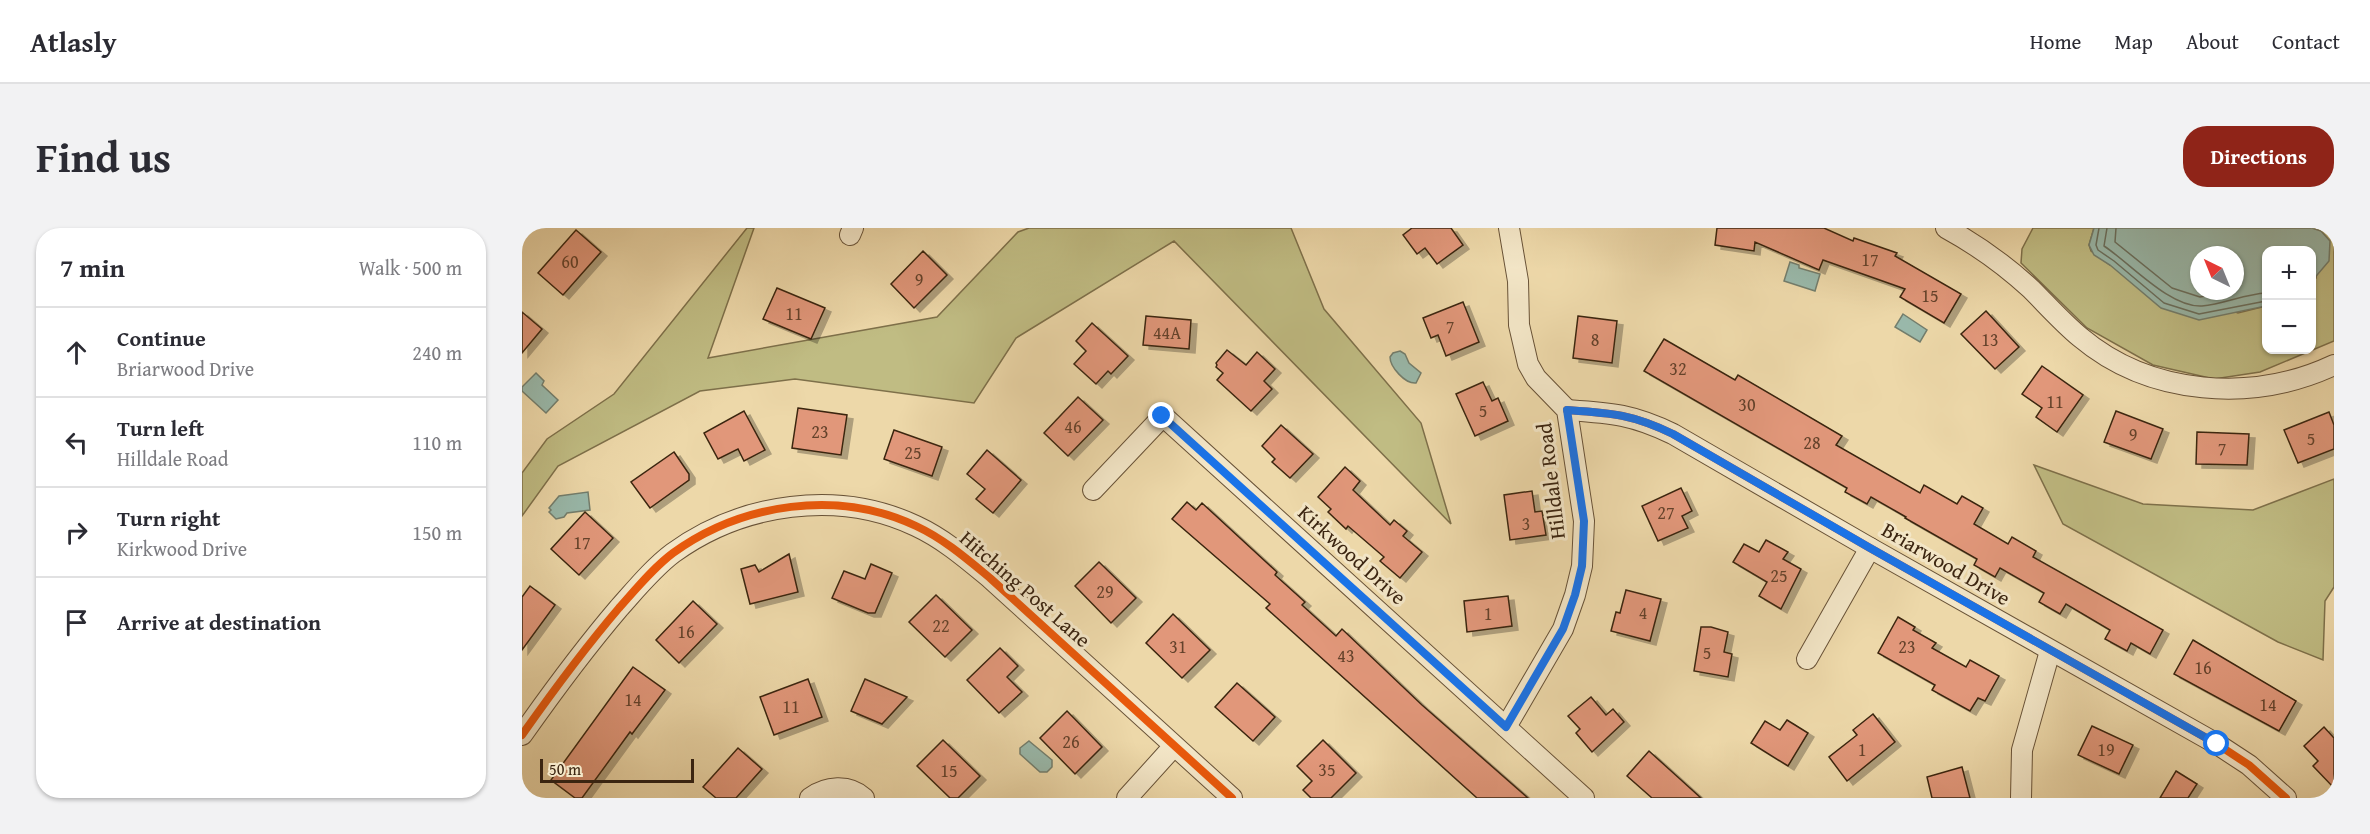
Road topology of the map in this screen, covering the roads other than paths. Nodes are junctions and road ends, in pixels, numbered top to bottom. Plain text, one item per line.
1 (1509, 228) edge
2 (1946, 228) edge
3 (2334, 365) edge
4 (1567, 410) junction
5 (1093, 490) dead end
6 (1870, 548) junction
7 (2050, 651) junction
8 (1807, 659) dead end
9 (1506, 727) junction
10 (522, 735) edge
11 (1174, 746) junction
12 (810, 798) edge
13 (864, 798) edge
14 (1127, 798) edge
15 (1232, 798) edge
16 (1584, 798) edge
17 (2021, 798) edge
18 (2286, 798) edge

1 - 4 street, Hilldale Road
2 - 3 street
4 - 6 street, Briarwood Drive
4 - 9 street, Hilldale Road
5 - 9 street, Kirkwood Drive
6 - 7 street, Briarwood Drive
6 - 8 street
7 - 17 street
7 - 18 street, Briarwood Drive
9 - 16 street, Kirkwood Drive
10 - 11 street, Hitching Post Lane
11 - 14 street
11 - 15 street, Hitching Post Lane
12 - 13 street

